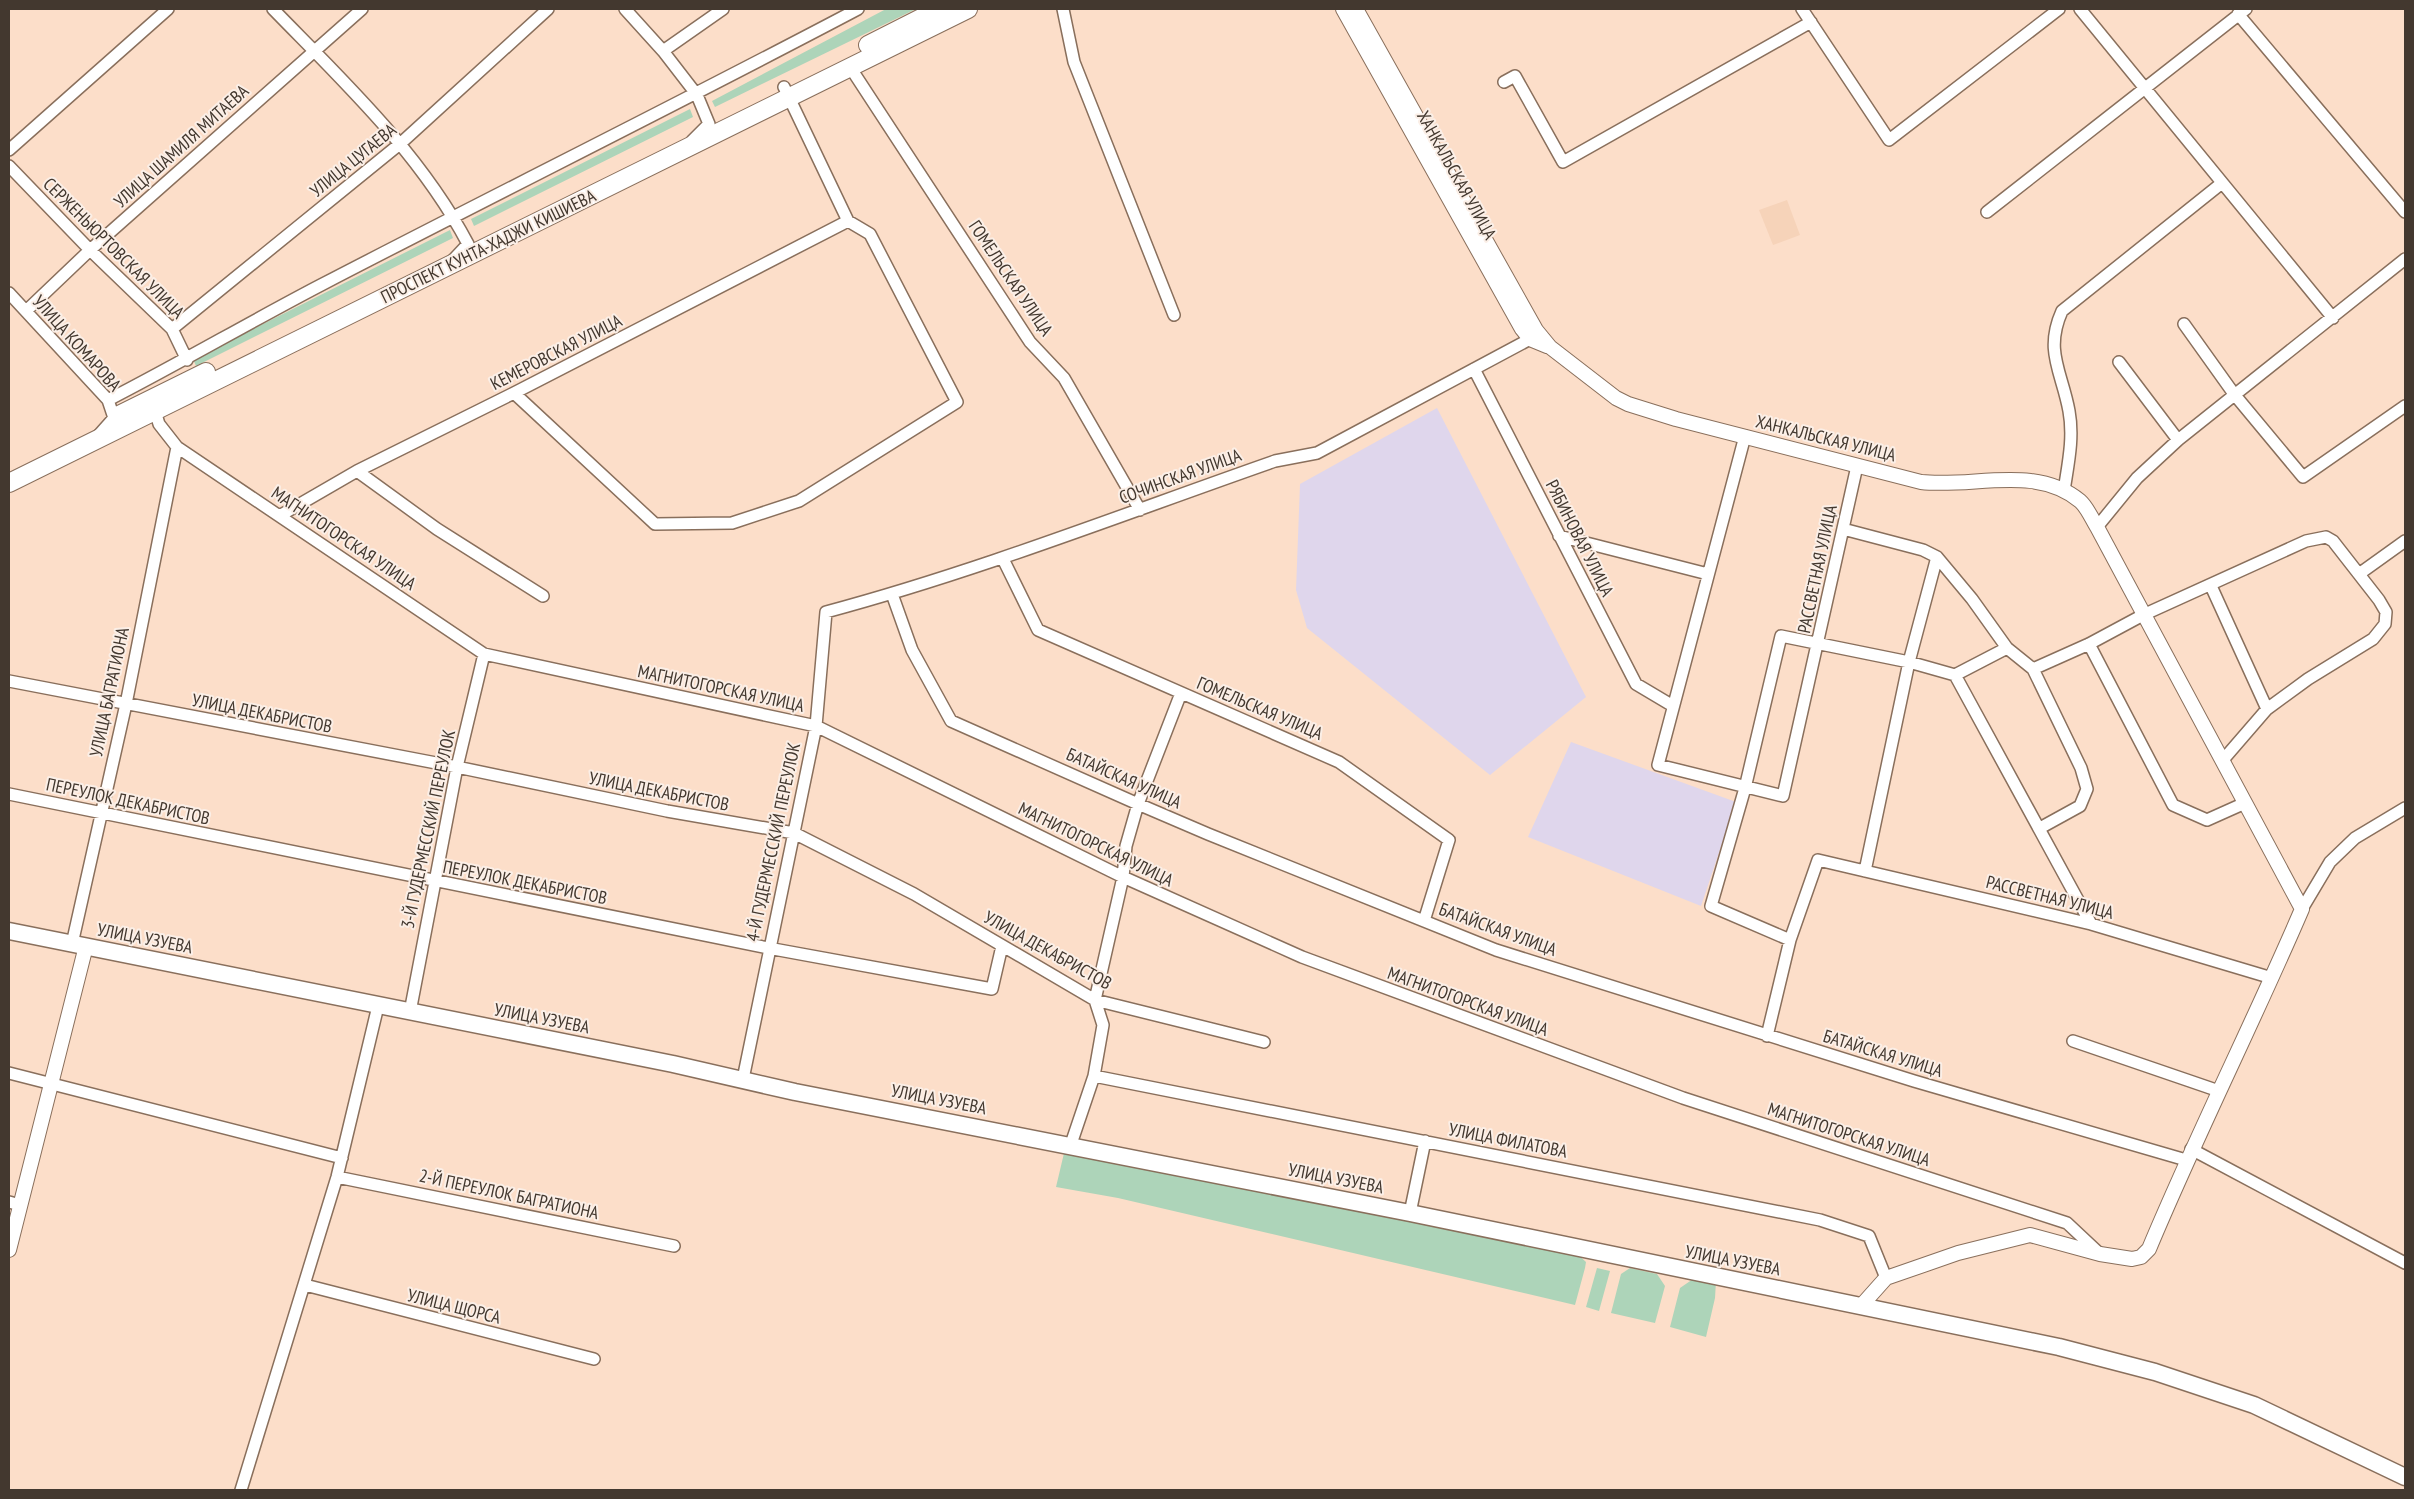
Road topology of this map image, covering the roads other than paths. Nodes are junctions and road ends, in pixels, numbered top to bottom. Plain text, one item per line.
1 (168, 9) edge
2 (273, 9) edge
3 (362, 9) edge
4 (548, 9) edge
5 (625, 9) edge
6 (722, 9) edge
7 (858, 9) edge
8 (939, 9) edge
9 (968, 9) edge
10 (1063, 9) edge
11 (1343, 9) edge
12 (1356, 9) edge
13 (1802, 9) edge
14 (2059, 9) edge
15 (2080, 9) edge
16 (2242, 12) edge
17 (1811, 22) junction
18 (663, 51) junction
19 (314, 52) junction
20 (850, 67) junction
21 (1504, 82) dead end
22 (2145, 89) junction
23 (787, 92) junction
24 (697, 95) junction
25 (709, 124) junction
26 (401, 143) junction
27 (683, 149) junction
28 (9, 150) edge
29 (9, 166) edge
30 (2222, 184) junction
31 (1987, 212) dead end
32 (2405, 212) edge
33 (454, 217) junction
34 (848, 221) junction
35 (468, 244) junction
36 (90, 250) junction
37 (2405, 259) edge
38 (447, 267) junction
39 (9, 294) edge
40 (26, 311) junction
41 (1174, 315) dead end
42 (2333, 318) junction
43 (2184, 324) dead end
44 (172, 329) junction
45 (1530, 339) junction
46 (1550, 347) junction
47 (187, 360) junction
48 (2119, 362) dead end
49 (1474, 369) junction
50 (177, 386) junction
51 (514, 393) junction
52 (2234, 394) junction
53 (108, 400) junction
54 (2405, 406) edge
55 (155, 411) junction
56 (114, 418) junction
57 (1745, 436) junction
58 (2178, 440) junction
59 (93, 441) junction
60 (177, 447) junction
61 (1857, 466) junction
62 (9, 470) edge
63 (357, 471) junction
64 (9, 483) edge
65 (2064, 491) junction
66 (1140, 510) junction
67 (280, 515) junction
68 (2097, 527) junction
69 (1843, 529) junction
70 (1559, 536) junction
71 (2405, 541) edge
72 (1937, 557) junction
73 (1003, 559) junction
74 (1708, 574) junction
75 (2359, 574) junction
76 (2211, 586) junction
77 (892, 594) junction
78 (543, 596) dead end
79 (826, 612) joint
80 (2143, 615) junction
81 (1818, 644) junction
82 (2089, 644) junction
83 (2007, 648) junction
84 (484, 654) junction
85 (1909, 662) junction
86 (2033, 669) junction
87 (1955, 675) junction
88 (9, 681) edge
89 (1181, 693) junction
90 (126, 704) junction
91 (1673, 706) junction
92 (2267, 709) junction
93 (816, 726) junction
94 (2222, 761) junction
95 (457, 768) junction
96 (1745, 788) junction
97 (9, 794) edge
98 (1138, 804) junction
99 (2245, 804) junction
100 (2405, 808) edge
101 (102, 813) junction
102 (2040, 828) junction
103 (794, 833) junction
104 (1865, 871) junction
105 (1123, 877) junction
106 (434, 881) junction
107 (2302, 909) junction
108 (1424, 921) junction
109 (2091, 924) junction
110 (9, 931) edge
111 (1790, 940) junction
112 (79, 945) junction
113 (1002, 946) junction
114 (768, 948) junction
115 (2272, 978) junction
116 (1096, 1000) junction
117 (378, 1006) junction
118 (410, 1012) junction
119 (1768, 1036) junction
120 (2073, 1040) dead end
121 (1264, 1042) dead end
122 (9, 1073) edge
123 (1094, 1076) junction
124 (743, 1079) junction
125 (50, 1084) junction
126 (2219, 1091) junction
127 (1425, 1141) junction
128 (1072, 1144) junction
129 (2189, 1155) junction
130 (342, 1158) junction
131 (337, 1177) junction
132 (14, 1204) edge
133 (1410, 1213) junction
134 (674, 1246) dead end
135 (9, 1250) edge
136 (2100, 1254) junction
137 (2405, 1263) edge
138 (1886, 1278) junction
139 (305, 1284) junction
140 (1861, 1306) junction
141 (594, 1359) dead end
142 (2405, 1478) edge
143 (241, 1490) edge

1 - 28 street
2 - 19 street
3 - 19 street, УЛИЦА ШАМИЛЯ МИТАЕВА
4 - 26 street, УЛИЦА ЦУГАЕВА
5 - 18 street
6 - 18 street
7 - 24 street
8 - 23 main road, ПРОСПЕКТ КУНТА-ХАДЖИ КИШИЕВА
9 - 20 main road, ПРОСПЕКТ КУНТА-ХАДЖИ КИШИЕВА
10 - 41 street
11 - 45 street, ХАНКАЛЬСКАЯ УЛИЦА
12 - 46 street, ХАНКАЛЬСКАЯ УЛИЦА
13 - 17 street
14 - 17 street
15 - 22 street
16 - 22 street
16 - 32 street
17 - 21 street
18 - 24 street
19 - 26 street
19 - 36 street, УЛИЦА ШАМИЛЯ МИТАЕВА
20 - 23 main road, ПРОСПЕКТ КУНТА-ХАДЖИ КИШИЕВА
20 - 66 street, ГОМЕЛЬСКАЯ УЛИЦА
22 - 30 street
22 - 31 street
23 - 25 main road, ПРОСПЕКТ КУНТА-ХАДЖИ КИШИЕВА
23 - 27 main road, ПРОСПЕКТ КУНТА-ХАДЖИ КИШИЕВА
23 - 34 street
24 - 25 street
24 - 33 street
25 - 27 street
25 - 35 main road, ПРОСПЕКТ КУНТА-ХАДЖИ КИШИЕВА
26 - 33 street
26 - 44 street, УЛИЦА ЦУГАЕВА
27 - 38 main road, ПРОСПЕКТ КУНТА-ХАДЖИ КИШИЕВА
29 - 36 street, СЕРЖЕНЬЮРТОВСКАЯ УЛИЦА
30 - 42 street
30 - 65 street
33 - 35 street
33 - 47 street
34 - 51 street, КЕМЕРОВСКАЯ УЛИЦА
34 - 51 street
35 - 38 street
35 - 50 main road, ПРОСПЕКТ КУНТА-ХАДЖИ КИШИЕВА
36 - 40 street, УЛИЦА ШАМИЛЯ МИТАЕВА
36 - 44 street, СЕРЖЕНЬЮРТОВСКАЯ УЛИЦА
37 - 42 street
38 - 55 main road, ПРОСПЕКТ КУНТА-ХАДЖИ КИШИЕВА
39 - 40 street, УЛИЦА КОМАРОВА
40 - 53 street, УЛИЦА КОМАРОВА
42 - 52 street
43 - 52 street
44 - 47 street, СЕРЖЕНЬЮРТОВСКАЯ УЛИЦА
45 - 46 street, ХАНКАЛЬСКАЯ УЛИЦА
45 - 49 street, СОЧИНСКАЯ УЛИЦА
46 - 57 street, ХАНКАЛЬСКАЯ УЛИЦА
47 - 53 street
48 - 58 street
49 - 66 street, СОЧИНСКАЯ УЛИЦА
49 - 70 street, РЯБИНОВАЯ УЛИЦА
50 - 55 street
50 - 56 main road, ПРОСПЕКТ КУНТА-ХАДЖИ КИШИЕВА
51 - 63 street, КЕМЕРОВСКАЯ УЛИЦА
52 - 54 street
52 - 58 street
53 - 56 street, УЛИЦА КОМАРОВА
55 - 59 main road, ПРОСПЕКТ КУНТА-ХАДЖИ КИШИЕВА
55 - 60 street, МАГНИТОГОРСКАЯ УЛИЦА
56 - 59 street, УЛИЦА КОМАРОВА
56 - 62 main road, ПРОСПЕКТ КУНТА-ХАДЖИ КИШИЕВА
57 - 61 street, ХАНКАЛЬСКАЯ УЛИЦА
57 - 74 street
58 - 68 street
59 - 64 main road, ПРОСПЕКТ КУНТА-ХАДЖИ КИШИЕВА
60 - 67 street, МАГНИТОГОРСКАЯ УЛИЦА
60 - 90 street, УЛИЦА БАГРАТИОНА
61 - 65 street, ХАНКАЛЬСКАЯ УЛИЦА
61 - 69 street, РАССВЕТНАЯ УЛИЦА
63 - 67 street, КЕМЕРОВСКАЯ УЛИЦА
63 - 78 street
65 - 68 street, ХАНКАЛЬСКАЯ УЛИЦА
66 - 73 street, СОЧИНСКАЯ УЛИЦА
67 - 84 street, МАГНИТОГОРСКАЯ УЛИЦА
68 - 80 street, ХАНКАЛЬСКАЯ УЛИЦА
69 - 72 street
69 - 81 street, РАССВЕТНАЯ УЛИЦА
70 - 74 street
70 - 91 street, РЯБИНОВАЯ УЛИЦА
71 - 75 street
72 - 83 street
72 - 85 street
73 - 77 street, СОЧИНСКАЯ УЛИЦА
73 - 89 street, ГОМЕЛЬСКАЯ УЛИЦА
74 - 91 street
75 - 76 street
75 - 92 street
76 - 80 street
76 - 92 street
77 - 79 street, СОЧИНСКАЯ УЛИЦА
77 - 98 street, БАТАЙСКАЯ УЛИЦА
79 - 93 street, 4-Й ГУДЕРМЕССКИЙ ПЕРЕУЛОК
80 - 82 street
80 - 94 street, ХАНКАЛЬСКАЯ УЛИЦА
81 - 85 street
81 - 96 street, РАССВЕТНАЯ УЛИЦА
81 - 96 street, РАССВЕТНАЯ УЛИЦА
82 - 86 street
82 - 99 street
83 - 86 street
83 - 87 street
84 - 93 street, МАГНИТОГОРСКАЯ УЛИЦА
84 - 95 street, 3-Й ГУДЕРМЕССКИЙ ПЕРЕУЛОК
85 - 87 street
85 - 104 street
86 - 102 street
87 - 102 street
88 - 90 street, УЛИЦА ДЕКАБРИСТОВ
89 - 98 street
89 - 108 street, ГОМЕЛЬСКАЯ УЛИЦА
90 - 95 street, УЛИЦА ДЕКАБРИСТОВ
90 - 101 street, УЛИЦА БАГРАТИОНА
91 - 96 street
92 - 94 street
93 - 103 street, 4-Й ГУДЕРМЕССКИЙ ПЕРЕУЛОК
93 - 105 street, МАГНИТОГОРСКАЯ УЛИЦА
94 - 99 street, ХАНКАЛЬСКАЯ УЛИЦА
95 - 103 street, УЛИЦА ДЕКАБРИСТОВ
95 - 106 street, 3-Й ГУДЕРМЕССКИЙ ПЕРЕУЛОК
96 - 111 street, РАССВЕТНАЯ УЛИЦА
97 - 101 street, ПЕРЕУЛОК ДЕКАБРИСТОВ
98 - 105 street
98 - 108 street, БАТАЙСКАЯ УЛИЦА
99 - 107 street, ХАНКАЛЬСКАЯ УЛИЦА
100 - 107 street
101 - 106 street, ПЕРЕУЛОК ДЕКАБРИСТОВ
101 - 112 street, УЛИЦА БАГРАТИОНА
102 - 109 street
103 - 113 street, УЛИЦА ДЕКАБРИСТОВ
103 - 114 street, 4-Й ГУДЕРМЕССКИЙ ПЕРЕУЛОК
104 - 109 street, РАССВЕТНАЯ УЛИЦА
104 - 111 street, РАССВЕТНАЯ УЛИЦА
105 - 116 street
105 - 136 street, МАГНИТОГОРСКАЯ УЛИЦА
106 - 114 street, ПЕРЕУЛОК ДЕКАБРИСТОВ
106 - 118 street, 3-Й ГУДЕРМЕССКИЙ ПЕРЕУЛОК
107 - 115 street
108 - 119 street, БАТАЙСКАЯ УЛИЦА
109 - 115 street, РАССВЕТНАЯ УЛИЦА
110 - 112 main road, УЛИЦА УЗУЕВА
111 - 119 street
112 - 117 main road, УЛИЦА УЗУЕВА
112 - 125 street, УЛИЦА БАГРАТИОНА
113 - 114 street, ПЕРЕУЛОК ДЕКАБРИСТОВ
113 - 116 street, УЛИЦА ДЕКАБРИСТОВ
114 - 124 street, 4-Й ГУДЕРМЕССКИЙ ПЕРЕУЛОК
115 - 126 street
116 - 121 street, УЛИЦА ДЕКАБРИСТОВ
116 - 123 street
117 - 118 main road, УЛИЦА УЗУЕВА
117 - 130 street
118 - 124 main road, УЛИЦА УЗУЕВА
119 - 129 street, БАТАЙСКАЯ УЛИЦА
120 - 126 street
122 - 125 street
123 - 127 street, УЛИЦА ФИЛАТОВА
123 - 128 street
124 - 128 main road, УЛИЦА УЗУЕВА
125 - 130 street
125 - 132 street, УЛИЦА БАГРАТИОНА
126 - 129 street
127 - 133 street
127 - 138 street, УЛИЦА ФИЛАТОВА
128 - 133 main road, УЛИЦА УЗУЕВА
129 - 136 street
129 - 137 street, БАТАЙСКАЯ УЛИЦА
130 - 131 street
131 - 134 street, 2-Й ПЕРЕУЛОК БАГРАТИОНА
131 - 139 street
132 - 135 street, УЛИЦА БАГРАТИОНА
133 - 140 main road, УЛИЦА УЗУЕВА
136 - 138 street
138 - 140 street
139 - 141 street, УЛИЦА ЩОРСА
139 - 143 street
140 - 142 main road, УЛИЦА УЗУЕВА

